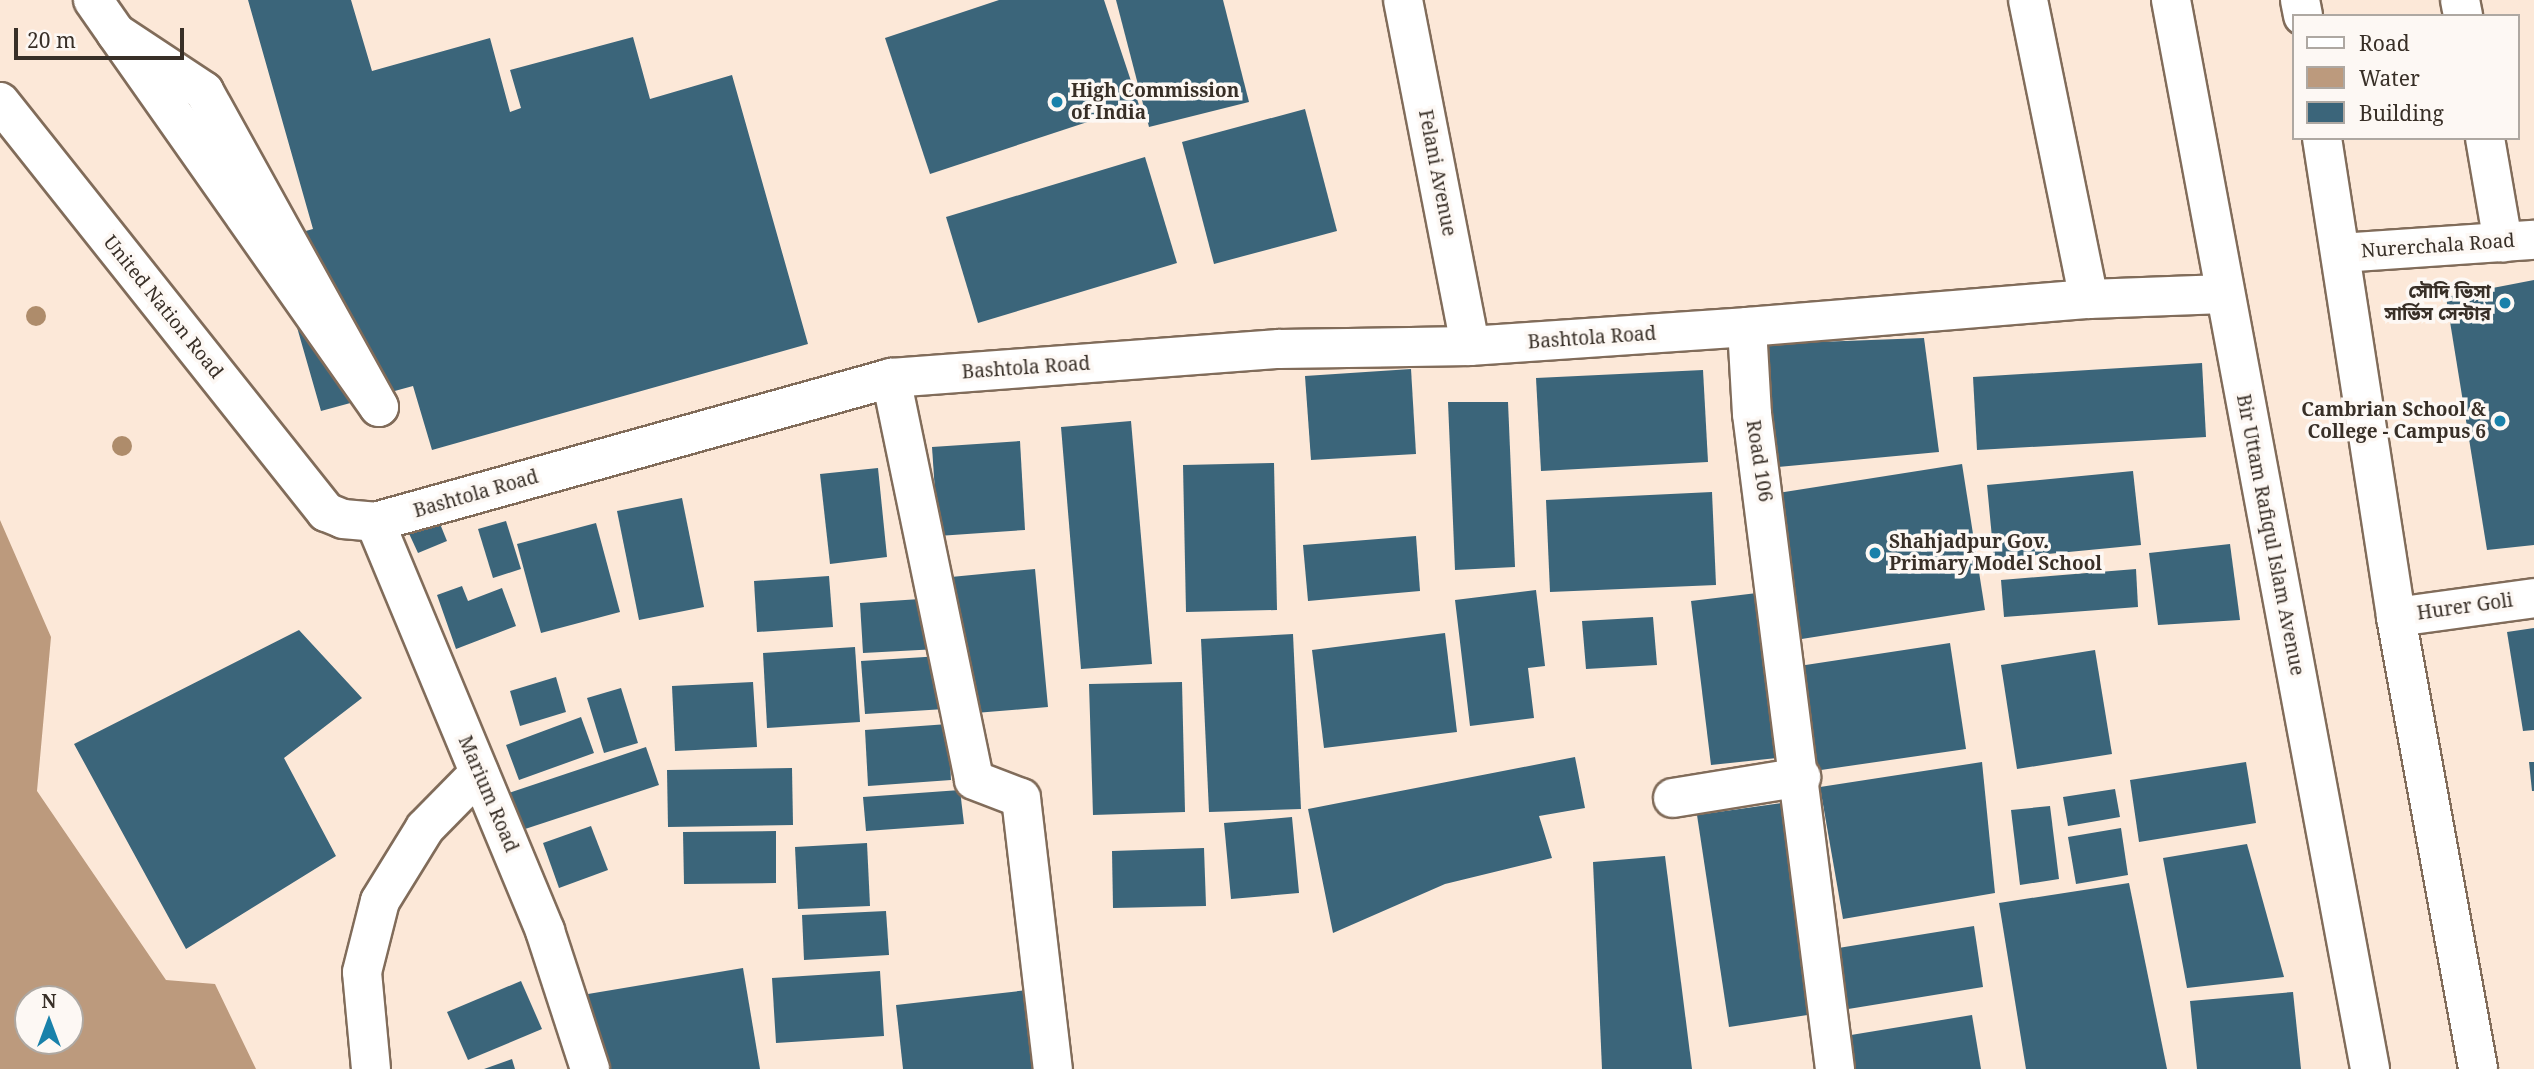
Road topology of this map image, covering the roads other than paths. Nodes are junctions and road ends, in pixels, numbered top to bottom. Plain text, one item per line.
1 (93, 0) edge
2 (1403, 0) edge
3 (2028, 0) edge
4 (2171, 0) edge
5 (116, 33) junction
6 (0, 103) edge
7 (2322, 140) edge
8 (2485, 140) edge
9 (2519, 241) edge
10 (2341, 253) junction
11 (2224, 294) junction
12 (2089, 299) junction
13 (1747, 327) junction
14 (1470, 346) junction
15 (891, 378) junction
16 (326, 512) joint
17 (375, 522) junction
18 (2534, 598) edge
19 (2396, 617) junction
20 (479, 773) junction
21 (1801, 777) junction
22 (1673, 798) dead end
23 (371, 1069) edge
24 (590, 1069) edge
25 (1053, 1069) edge
26 (1835, 1069) edge
27 (2370, 1069) edge
28 (2479, 1069) edge

1 - 5 street
2 - 14 street, Felani Avenue
3 - 12 street
4 - 11 street, Bir Uttam Rafiqul Islam Avenue
5 - 5 street
6 - 16 street, United Nation Road
7 - 10 street
8 - 9 street
9 - 10 street, Nurerchala Road
10 - 19 street
11 - 12 street
11 - 27 street, Bir Uttam Rafiqul Islam Avenue
12 - 13 street
13 - 14 street, Bashtola Road
13 - 21 street, Road 106
14 - 15 street, Bashtola Road
15 - 17 street, Bashtola Road
15 - 25 street
16 - 17 street, Bashtola Road
17 - 20 street, Marium Road
18 - 19 street, Hurer Goli
19 - 28 street
20 - 23 street
20 - 24 street, Marium Road
21 - 22 street
21 - 26 street, Road 106

